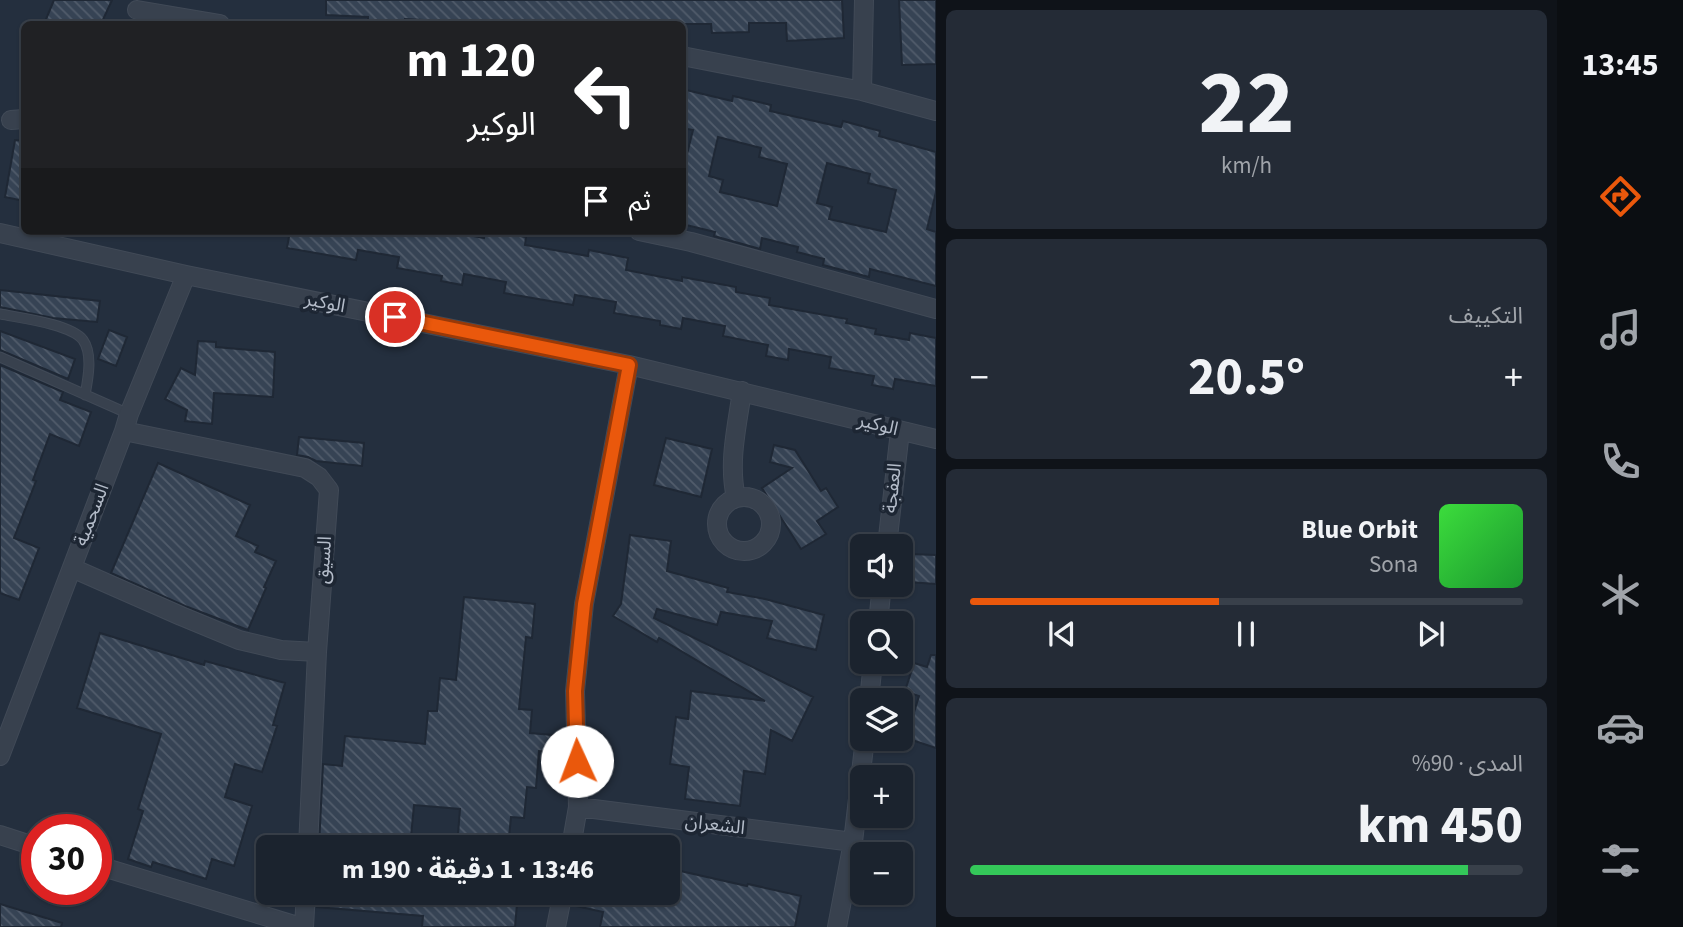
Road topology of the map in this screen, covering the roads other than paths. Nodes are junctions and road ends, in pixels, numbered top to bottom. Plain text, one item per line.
1 (864, 0) edge
2 (137, 12) edge
3 (199, 21) edge
4 (686, 58) edge
5 (862, 91) junction
6 (936, 111) edge
7 (0, 233) edge
8 (658, 235) edge
9 (186, 275) junction
10 (936, 309) edge
11 (0, 314) edge
12 (0, 357) edge
13 (629, 365) junction
14 (742, 391) junction
15 (85, 395) junction
16 (126, 422) junction
17 (900, 431) junction
18 (936, 439) edge
19 (736, 498) dead end
20 (888, 534) edge
21 (72, 568) junction
22 (317, 652) junction
23 (864, 751) edge
24 (0, 756) edge
25 (578, 807) junction
26 (0, 835) edge
27 (309, 835) edge
28 (573, 835) edge
29 (21, 841) edge
30 (853, 842) joint
31 (850, 858) edge
32 (112, 870) edge
33 (305, 905) edge
34 (560, 905) edge
35 (303, 927) edge
36 (556, 927) edge
37 (837, 927) edge

1 - 5 street
2 - 3 street
4 - 5 street
5 - 6 street
7 - 9 street, الوكير
8 - 10 street
9 - 13 street, الوكير
9 - 16 street, السحمية
11 - 15 lane
12 - 15 lane
13 - 14 street, الوكير
13 - 25 street
14 - 17 street, الوكير
14 - 19 street
15 - 16 lane
16 - 21 street, السحمية
16 - 22 street, السيق
17 - 18 street, الوكير
17 - 20 street, العفجة
21 - 22 street
21 - 24 street, السحمية
22 - 27 street, السيق
23 - 30 street
25 - 28 street
25 - 30 street, الشعران
26 - 29 street
31 - 37 street
32 - 35 street
33 - 35 street
34 - 36 street

